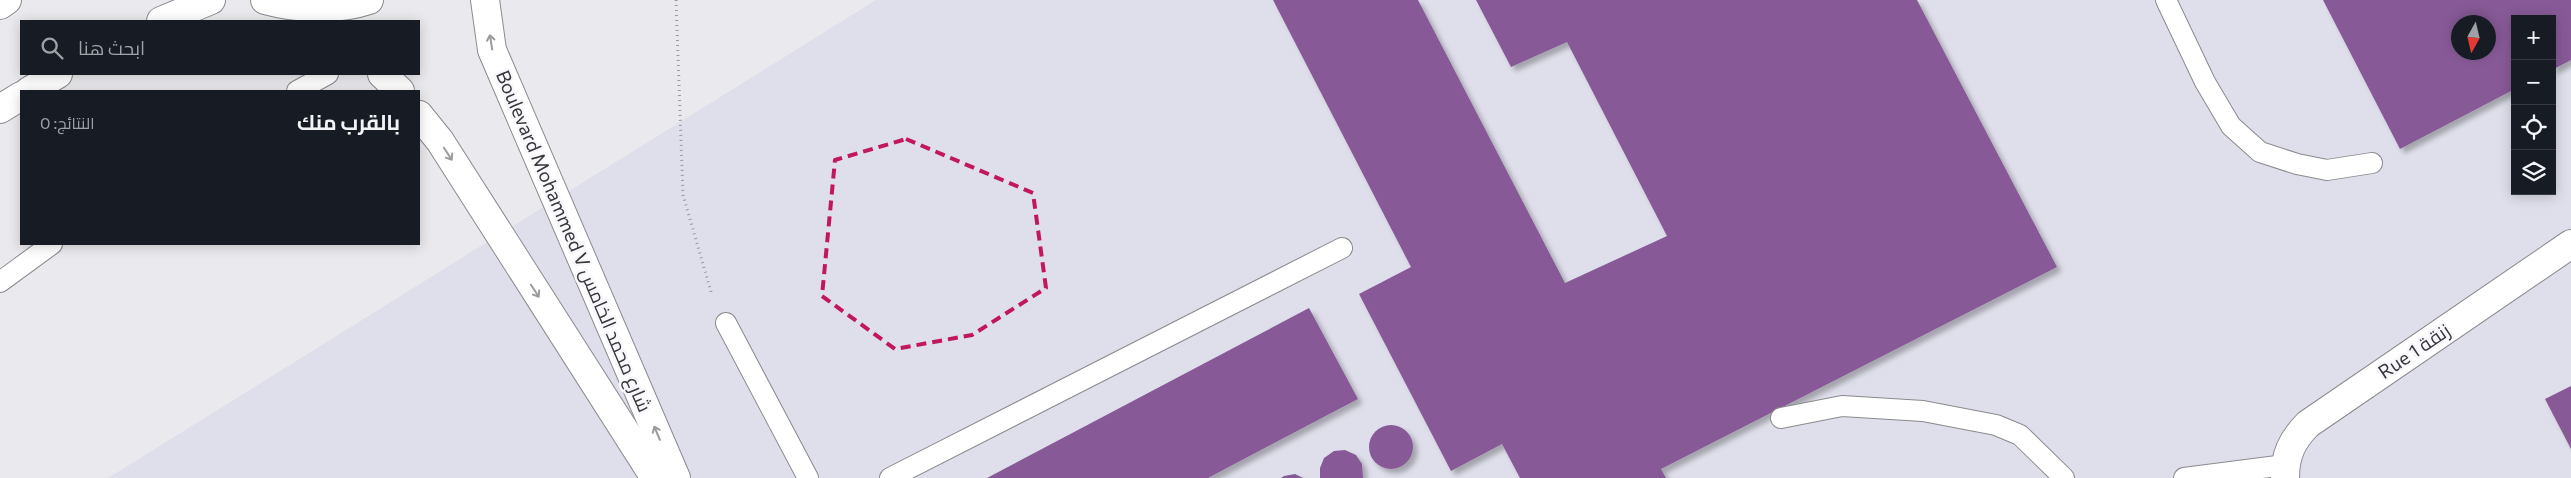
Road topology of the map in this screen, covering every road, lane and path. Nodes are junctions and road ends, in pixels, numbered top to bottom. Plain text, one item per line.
1 (7, 0) edge
2 (211, 0) edge
3 (369, 0) edge
4 (485, 0) edge
5 (676, 0) edge
6 (2166, 0) edge
7 (273, 2) edge
8 (0, 5) edge
9 (163, 20) edge
10 (311, 20) edge
11 (56, 75) edge
12 (326, 75) edge
13 (383, 75) edge
14 (31, 90) edge
15 (299, 90) edge
16 (399, 90) edge
17 (20, 97) edge
18 (0, 109) edge
19 (420, 116) edge
20 (2372, 163) dead end
21 (2571, 244) edge
22 (51, 245) edge
23 (1342, 248) dead end
24 (0, 282) edge
25 (726, 323) joint
26 (1781, 418) dead end
27 (2285, 472) edge
28 (655, 478) edge
29 (676, 478) edge
30 (808, 478) edge
31 (890, 478) edge
32 (2064, 478) edge
33 (2184, 478) edge

1 - 8 main road
2 - 9 main road
3 - 7 main road
29 -> 4 main road, Boulevard Mohammed V شارع محمد الخامس
5 - 25 path
6 - 20 lane
7 - 10 main road
11 - 14 main road
12 - 15 lane
13 - 16 main road
17 - 18 main road
19 -> 28 main road, Boulevard Mohammed V شارع محمد الخامس
21 - 27 main road, Rue 1 زنقة
22 - 24 lane
23 - 31 lane
25 - 30 lane
26 - 32 lane
27 - 33 lane

